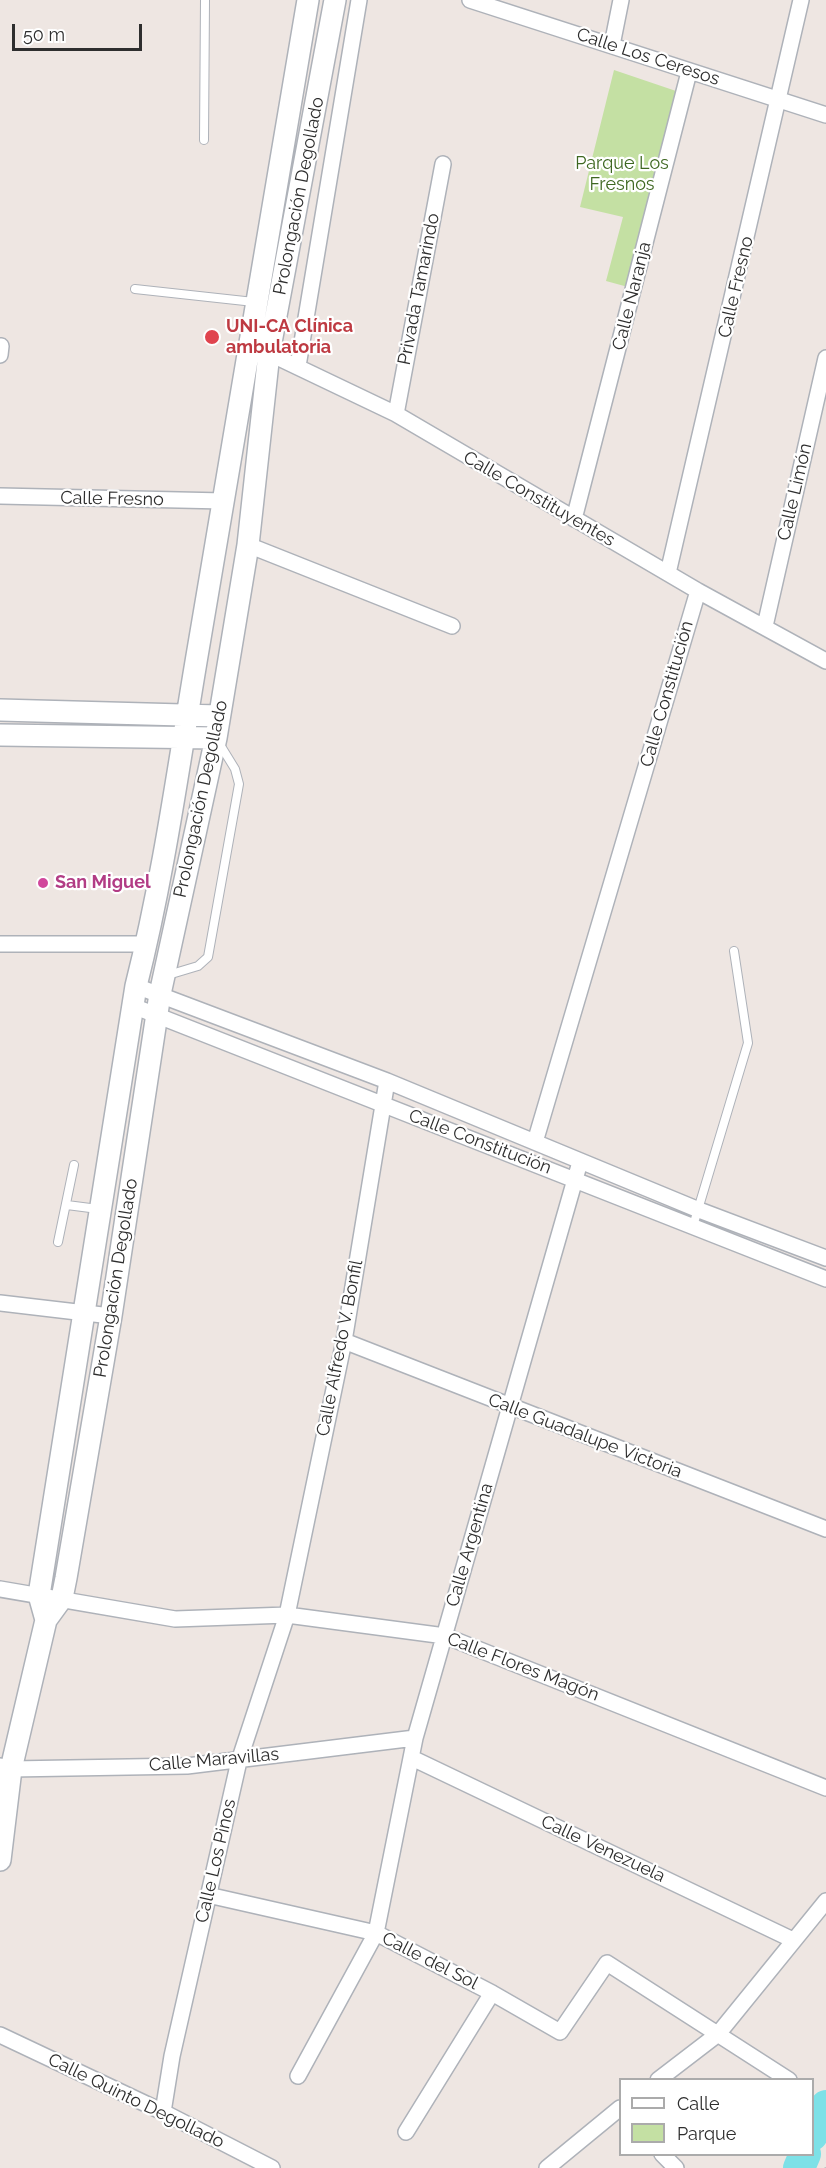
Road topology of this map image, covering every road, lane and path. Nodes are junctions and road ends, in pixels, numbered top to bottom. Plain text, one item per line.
1 (205, 0) edge
2 (308, 0) edge
3 (335, 0) edge
4 (359, 0) edge
5 (470, 0) edge
6 (621, 0) edge
7 (801, 0) edge
8 (612, 45) junction
9 (689, 72) junction
10 (780, 99) junction
11 (826, 115) edge
12 (204, 140) dead end
13 (443, 164) dead end
14 (135, 289) dead end
15 (256, 302) junction
16 (248, 345) junction
17 (269, 353) junction
18 (826, 358) edge
19 (298, 366) junction
20 (396, 414) junction
21 (0, 496) edge
22 (224, 501) junction
23 (574, 519) junction
24 (248, 545) junction
25 (668, 573) junction
26 (698, 591) junction
27 (452, 626) dead end
28 (765, 626) junction
29 (826, 661) edge
30 (0, 710) edge
31 (219, 716) junction
32 (186, 726) junction
33 (0, 735) edge
34 (216, 738) junction
35 (0, 944) edge
36 (147, 944) junction
37 (734, 951) dead end
38 (162, 985) junction
39 (135, 996) junction
40 (156, 1015) junction
41 (387, 1081) junction
42 (382, 1105) junction
43 (535, 1142) junction
44 (580, 1161) junction
45 (74, 1165) dead end
46 (574, 1179) junction
47 (67, 1205) junction
48 (103, 1209) junction
49 (699, 1210) junction
50 (693, 1226) junction
51 (58, 1242) dead end
52 (826, 1258) edge
53 (826, 1278) edge
54 (0, 1303) edge
55 (86, 1311) junction
56 (111, 1316) junction
57 (344, 1341) junction
58 (509, 1406) junction
59 (826, 1529) edge
60 (0, 1589) edge
61 (39, 1595) junction
62 (62, 1598) junction
63 (287, 1615) junction
64 (46, 1620) junction
65 (445, 1636) junction
66 (415, 1738) junction
67 (412, 1758) junction
68 (239, 1761) junction
69 (6, 1768) edge
70 (826, 1788) edge
71 (0, 1860) edge
72 (207, 1895) junction
73 (826, 1901) edge
74 (376, 1933) junction
75 (794, 1940) junction
76 (492, 1993) junction
77 (718, 2034) junction
78 (0, 2035) edge
79 (298, 2076) dead end
80 (659, 2078) edge
81 (787, 2078) edge
82 (163, 2112) junction
83 (617, 2117) edge
84 (406, 2132) dead end
85 (664, 2156) edge
86 (272, 2168) edge
87 (547, 2168) edge
88 (676, 2168) edge

1 - 12 lane
2 - 15 street, Prolongación Degollado
3 - 17 street, Prolongación Degollado
4 - 19 street
5 - 8 street, Calle Los Ceresos
6 - 8 street
7 - 10 street, Calle Fresno
8 - 9 street, Calle Los Ceresos
9 - 10 street, Calle Los Ceresos
9 - 23 street, Calle Naranja
10 - 11 street, Calle Los Ceresos
10 - 25 street, Calle Fresno
13 - 20 street, Privada Tamarindo
14 - 15 lane
15 - 16 street, Prolongación Degollado
16 - 17 street, Calle Constituyentes
16 - 22 street, Prolongación Degollado
17 - 19 street, Calle Constituyentes
17 - 24 street, Prolongación Degollado
18 - 28 street, Calle Limón
19 - 20 street, Calle Constituyentes
20 - 23 street, Calle Constituyentes
21 - 22 street, Calle Fresno
22 - 32 street, Prolongación Degollado
23 - 25 street, Calle Constituyentes
24 - 27 street
24 - 31 street, Prolongación Degollado
25 - 26 street, Calle Constituyentes
26 - 28 street, Calle Constituyentes
26 - 43 street, Calle Constitución
28 - 29 street, Calle Constituyentes
30 - 32 street
31 - 32 street
31 - 34 street, Prolongación Degollado
32 - 33 street
32 - 34 street
32 - 36 street, Prolongación Degollado
34 - 38 street, Prolongación Degollado
34 - 38 lane
35 - 36 street
36 - 39 street, Prolongación Degollado
37 - 49 lane
38 - 39 street, Calle Constitución
38 - 40 street, Prolongación Degollado
38 - 41 street, Calle Constitución
39 - 40 street, Calle Constitución
39 - 48 street, Prolongación Degollado
40 - 42 street, Calle Constitución
40 - 56 street, Prolongación Degollado
41 - 42 street, Calle Alfredo V. Bonfil
41 - 43 street, Calle Constitución
42 - 46 street, Calle Constitución
42 - 57 street, Calle Alfredo V. Bonfil
43 - 44 street, Calle Constitución
44 - 46 street, Calle Argentina
44 - 49 street, Calle Constitución
45 - 47 lane
46 - 50 street, Calle Constitución
46 - 58 street, Calle Argentina
47 - 48 lane
47 - 51 lane
48 - 55 street, Prolongación Degollado
49 - 50 lane
49 - 52 street, Calle Constitución
50 - 53 street, Calle Constitución
54 - 55 street
55 - 56 street
55 - 61 street, Prolongación Degollado
56 - 62 street, Prolongación Degollado
57 - 58 street, Calle Guadalupe Victoria
57 - 63 street, Calle Alfredo V. Bonfil
58 - 59 street, Calle Guadalupe Victoria
58 - 65 street, Calle Argentina
60 - 61 street, Calle Flores Magón
61 - 62 street, Calle Flores Magón
61 - 64 street
62 - 63 street, Calle Flores Magón
62 - 64 street
63 - 65 street, Calle Flores Magón
63 - 68 street, Calle Los Pinos
64 - 69 street
65 - 66 street, Calle Argentina
65 - 70 street, Calle Flores Magón
66 - 67 street, Calle Argentina
66 - 68 street, Calle Maravillas
67 - 74 street, Calle Argentina
67 - 75 street, Calle Venezuela
68 - 69 street, Calle Maravillas
68 - 72 street, Calle Los Pinos
69 - 71 street
72 - 74 street, Calle del Sol
72 - 82 street, Calle Los Pinos
73 - 75 street
74 - 76 street, Calle del Sol
74 - 79 street, Calle Argentina
75 - 77 street
76 - 77 street, Calle del Sol
76 - 84 street
77 - 80 street
77 - 81 street
78 - 82 street, Calle Quinto Degollado
82 - 86 street, Calle Quinto Degollado
83 - 87 street
85 - 88 street

